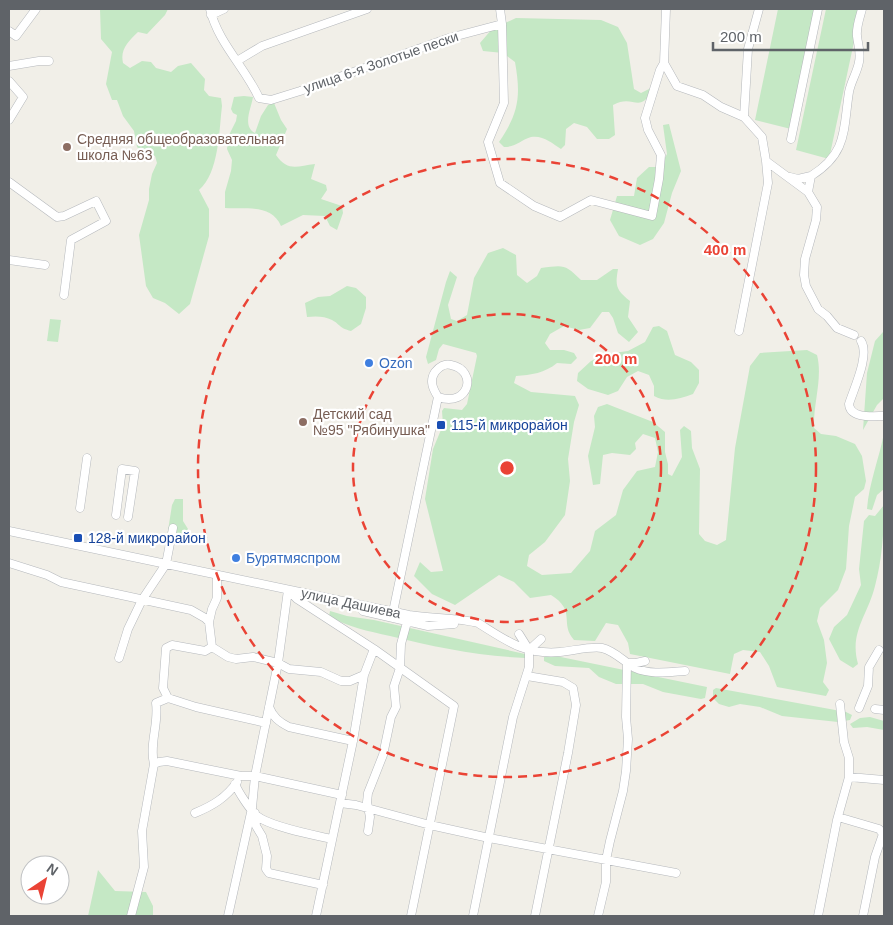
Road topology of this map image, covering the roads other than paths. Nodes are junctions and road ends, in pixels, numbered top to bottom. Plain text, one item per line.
1 (36, 9) edge
2 (224, 9) edge
3 (367, 9) edge
4 (500, 9) edge
5 (666, 9) edge
6 (759, 9) edge
7 (818, 9) edge
8 (862, 9) edge
9 (211, 12) edge
10 (502, 24) junction
11 (9, 31) edge
12 (49, 61) dead end
13 (237, 61) junction
14 (664, 63) junction
15 (9, 66) edge
16 (9, 81) edge
17 (744, 117) junction
18 (9, 120) edge
19 (791, 139) dead end
20 (766, 161) junction
21 (785, 176) junction
22 (811, 176) junction
23 (9, 182) edge
24 (768, 183) junction
25 (808, 192) junction
26 (9, 260) edge
27 (45, 264) dead end
28 (64, 295) dead end
29 (739, 331) dead end
30 (854, 335) dead end
31 (861, 340) dead end
32 (438, 397) junction
33 (884, 416) edge
34 (87, 458) dead end
35 (80, 508) dead end
36 (116, 515) dead end
37 (128, 517) dead end
38 (172, 528) dead end
39 (9, 531) edge
40 (9, 563) edge
41 (166, 564) junction
42 (218, 575) junction
43 (288, 590) junction
44 (142, 600) junction
45 (363, 611) dead end
46 (393, 612) junction
47 (408, 618) junction
48 (209, 622) junction
49 (519, 634) dead end
50 (541, 640) dead end
51 (212, 647) junction
52 (374, 649) junction
53 (529, 650) junction
54 (879, 650) dead end
55 (119, 658) dead end
56 (646, 661) dead end
57 (627, 662) junction
58 (278, 663) junction
59 (400, 668) junction
60 (685, 671) dead end
61 (364, 675) junction
62 (527, 676) junction
63 (168, 698) junction
64 (840, 704) dead end
65 (269, 707) junction
66 (859, 708) dead end
67 (874, 709) dead end
68 (884, 710) edge
69 (266, 723) junction
70 (353, 741) junction
71 (154, 764) junction
72 (241, 776) junction
73 (255, 776) junction
74 (849, 777) junction
75 (884, 780) edge
76 (235, 784) junction
77 (341, 799) junction
78 (368, 809) junction
79 (253, 811) junction
80 (195, 813) dead end
81 (838, 817) junction
82 (430, 825) junction
83 (368, 831) dead end
84 (489, 838) junction
85 (883, 838) edge
86 (332, 840) junction
87 (549, 850) junction
88 (606, 860) junction
89 (676, 873) dead end
90 (323, 885) junction
91 (131, 916) edge
92 (228, 916) edge
93 (316, 916) edge
94 (411, 916) edge
95 (473, 916) edge
96 (535, 916) edge
97 (598, 916) edge
98 (818, 916) edge
99 (863, 916) edge

1 - 11 street
2 - 9 street
3 - 13 street
4 - 10 street
5 - 14 street
6 - 17 street
7 - 19 street
8 - 22 street
9 - 13 street
10 - 13 street, улица 6-я Золотые пески
10 - 14 street
12 - 15 street
14 - 17 street
16 - 18 street
17 - 20 street
20 - 21 street
20 - 24 street
21 - 22 street
21 - 24 street
21 - 25 street
22 - 25 street
23 - 28 street
24 - 29 street
25 - 30 street
26 - 27 street
31 - 33 street
32 - 32 street
32 - 46 street
34 - 35 street
36 - 37 street
38 - 41 street
39 - 41 street, улица Дашиева
40 - 44 street
41 - 42 street, улица Дашиева
41 - 44 street
42 - 43 street, улица Дашиева
42 - 48 street
43 - 46 street, улица Дашиева
43 - 52 street
43 - 58 street
44 - 48 street
44 - 55 street
45 - 47 street
46 - 47 street, улица Дашиева
47 - 53 street, улица Дашиева
47 - 59 street
48 - 51 street
49 - 53 street
50 - 53 street
51 - 58 street
51 - 63 street
52 - 59 street
52 - 61 street
53 - 57 street, улица Дашиева
53 - 62 street
54 - 66 street
56 - 57 street
57 - 60 street, улица Дашиева
57 - 88 street
58 - 61 street
58 - 65 street
59 - 78 street
59 - 82 street
61 - 70 street
62 - 84 street
62 - 87 street
63 - 69 street
63 - 71 street
64 - 74 street
65 - 69 street
65 - 70 street
67 - 68 street
69 - 73 street
70 - 77 street
71 - 72 street
71 - 91 street
72 - 73 street
72 - 76 street
73 - 77 street
73 - 79 street
74 - 75 street
74 - 81 street
76 - 79 street
76 - 80 street
77 - 78 street
77 - 86 street
78 - 82 street
78 - 83 street
79 - 86 street
79 - 90 street
79 - 92 street
81 - 85 street
81 - 98 street
82 - 84 street
82 - 94 street
84 - 87 street
84 - 95 street
85 - 99 street
86 - 90 street
87 - 88 street
87 - 96 street
88 - 89 street
88 - 97 street
90 - 93 street

